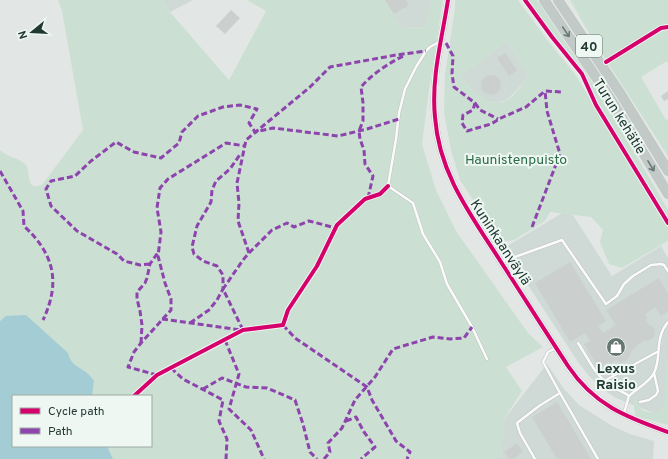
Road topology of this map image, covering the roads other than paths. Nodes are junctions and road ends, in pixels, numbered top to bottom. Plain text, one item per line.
1 (448, 0) edge
2 (544, 0) edge
3 (558, 0) edge
4 (440, 42) junction
5 (668, 171) edge
6 (668, 194) edge
7 (501, 262) junction
8 (668, 272) edge
9 (668, 322) edge
10 (578, 343) dead end
11 (556, 348) junction
12 (658, 352) junction
13 (487, 359) dead end
14 (654, 373) junction
15 (604, 381) junction
16 (560, 394) junction
17 (629, 396) junction
18 (640, 402) dead end
19 (624, 415) junction
20 (668, 432) edge
21 (535, 459) edge
22 (598, 459) edge

1 - 4 street, Kuninkaanväylä
2 -> 6 highway, Turun kehätie / 40
3 - 5 highway, Turun kehätie / 40
4 - 7 street, Kuninkaanväylä
4 - 13 lane
7 - 8 lane
7 - 11 street, Kuninkaanväylä
9 - 12 lane
10 - 15 lane
11 - 16 lane
11 - 19 street, Kuninkaanväylä
12 - 14 lane
12 - 15 lane
14 - 17 lane
14 - 18 lane
15 - 17 lane
16 - 21 lane
16 - 22 lane
17 - 19 lane
19 - 20 street, Kuninkaanväylä

